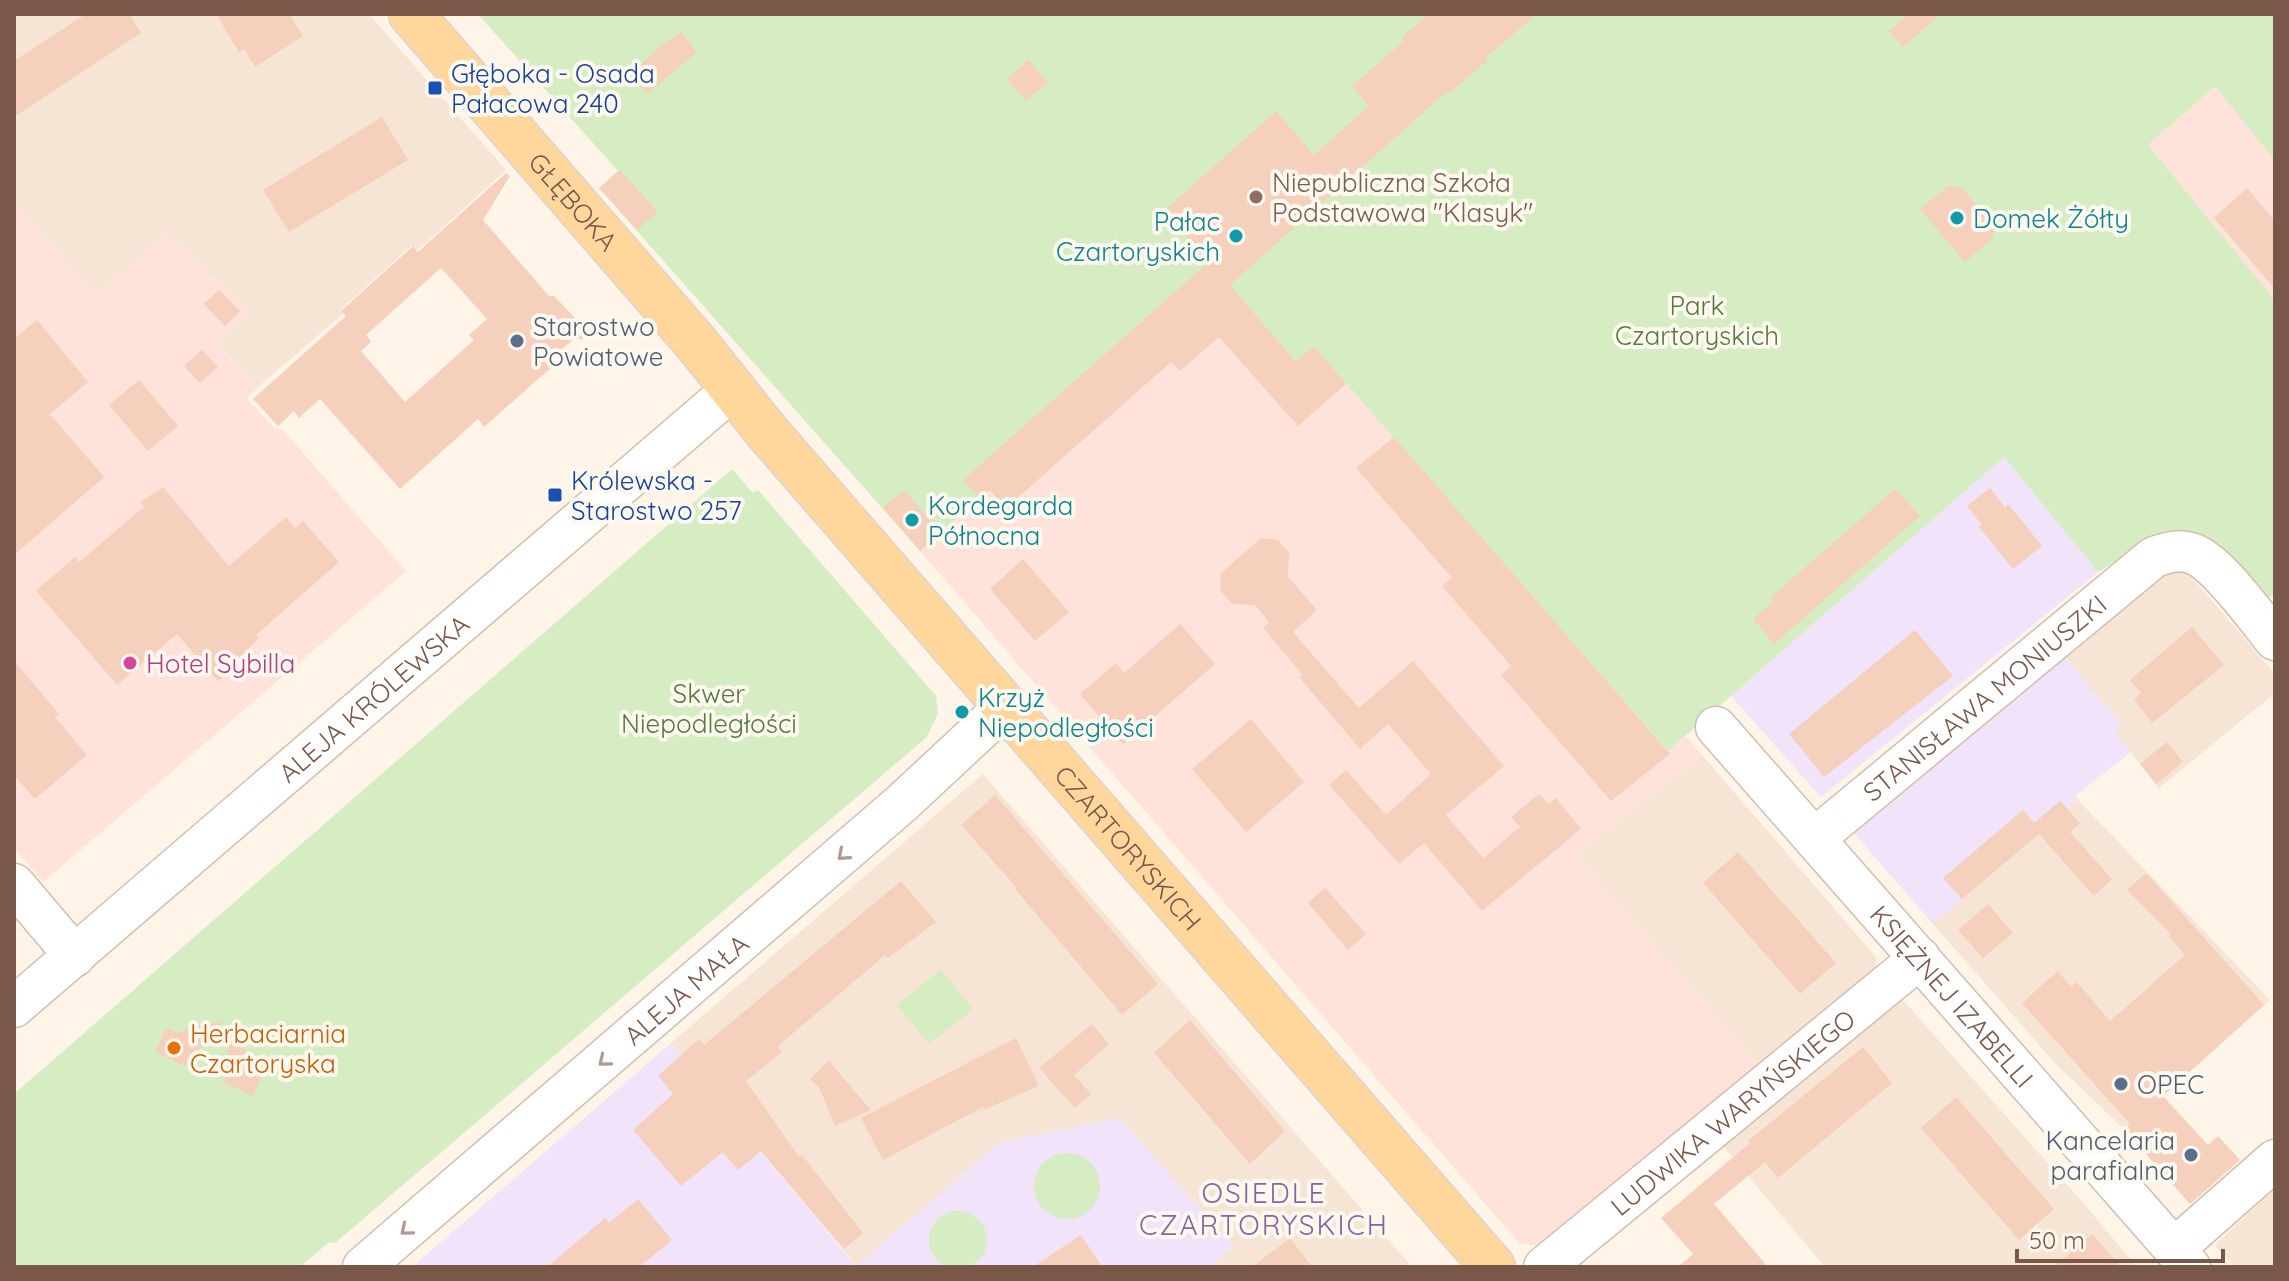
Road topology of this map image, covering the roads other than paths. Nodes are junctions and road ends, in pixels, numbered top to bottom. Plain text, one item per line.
1 (411, 14) edge
2 (733, 389) junction
3 (2275, 640) edge
4 (1005, 707) junction
5 (1716, 727) dead end
6 (1815, 838) junction
7 (14, 884) edge
8 (75, 956) junction
9 (1920, 958) junction
10 (14, 1007) edge
11 (2275, 1160) edge
12 (2182, 1258) edge
13 (363, 1267) edge
14 (1493, 1267) edge
15 (1544, 1267) edge

1 - 2 main road, GŁĘBOKA
2 - 4 main road, CZARTORYSKICH
2 - 8 street, ALEJA KRÓLEWSKA
3 - 6 street, STANISŁAWA MONIUSZKI
4 -> 13 street, ALEJA MAŁA
4 - 14 main road, CZARTORYSKICH
5 - 6 street, KSIĘŻNEJ IZABELLI
6 - 9 street, KSIĘŻNEJ IZABELLI
7 - 8 street
8 - 10 street, ALEJA KRÓLEWSKA
9 - 12 street, KSIĘŻNEJ IZABELLI
9 - 15 street, LUDWIKA WARYŃSKIEGO
11 - 12 street

